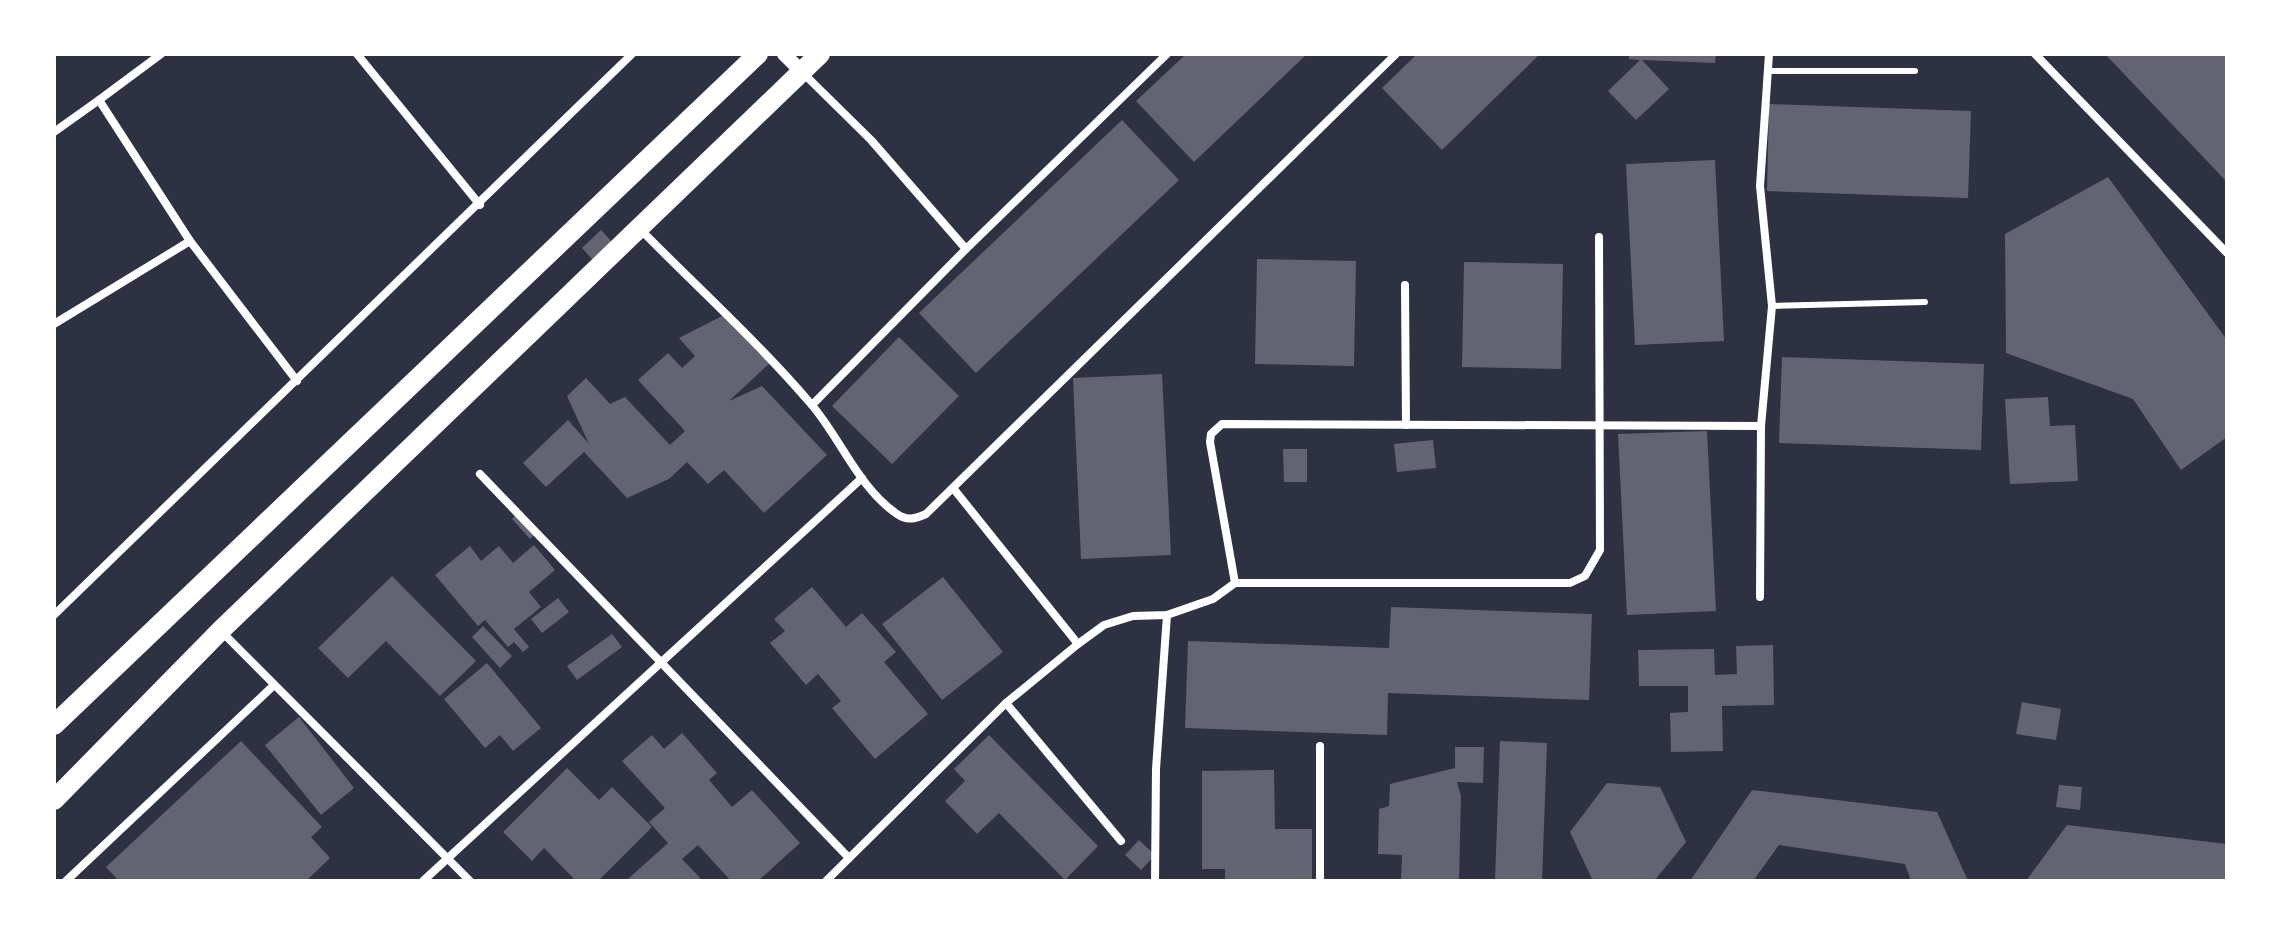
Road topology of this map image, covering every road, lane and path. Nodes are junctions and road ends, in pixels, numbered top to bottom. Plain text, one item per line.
1 (161, 54) edge
2 (357, 54) edge
3 (632, 54) edge
4 (758, 54) edge
5 (784, 54) edge
6 (820, 54) edge
7 (1167, 54) edge
8 (1396, 54) edge
9 (1769, 54) edge
10 (2035, 54) edge
11 (1770, 71) junction
12 (1915, 71) dead end
13 (802, 72) junction
14 (99, 100) junction
15 (54, 132) edge
16 (480, 205) junction
17 (641, 230) junction
18 (1599, 237) dead end
19 (190, 241) junction
20 (966, 249) junction
21 (2227, 253) edge
22 (1405, 285) dead end
23 (1925, 302) dead end
24 (1772, 306) junction
25 (54, 324) edge
26 (297, 381) junction
27 (812, 405) junction
28 (1406, 425) junction
29 (1599, 426) junction
30 (1761, 426) junction
31 (480, 474) dead end
32 (862, 478) junction
33 (953, 488) junction
34 (1235, 583) junction
35 (1760, 597) dead end
36 (54, 615) edge
37 (1167, 615) junction
38 (221, 630) junction
39 (1078, 644) junction
40 (660, 664) junction
41 (273, 686) junction
42 (1006, 703) junction
43 (54, 725) edge
44 (1320, 746) dead end
45 (54, 800) edge
46 (1121, 841) dead end
47 (448, 858) junction
48 (849, 858) junction
49 (66, 881) edge
50 (423, 881) edge
51 (470, 881) edge
52 (826, 881) edge
53 (1155, 881) edge
54 (1320, 881) edge

1 - 14 street
2 - 16 street
3 - 16 street
4 - 43 main road
5 - 13 street
6 - 13 main road
7 - 20 street
8 - 33 street
9 - 11 street
10 - 21 street
11 - 12 lane
11 - 24 street
13 - 17 main road
13 - 20 street
14 - 15 street
14 - 19 street
16 - 26 street
17 - 27 street
17 - 38 main road
18 - 29 street
19 - 25 street
19 - 26 street
20 - 27 street
22 - 28 street
23 - 24 lane
24 - 30 street
26 - 36 street
27 - 32 street
28 - 29 street
28 - 34 street
29 - 30 street
29 - 34 street
30 - 35 street
31 - 40 street
32 - 33 street
32 - 40 street
33 - 39 street
34 - 37 street
37 - 39 street
37 - 53 street
38 - 41 street
38 - 45 main road
39 - 42 street
40 - 47 street
40 - 48 street
41 - 47 street
41 - 49 street
42 - 46 street
42 - 48 street
44 - 54 street
47 - 50 street
47 - 51 street
48 - 52 street

